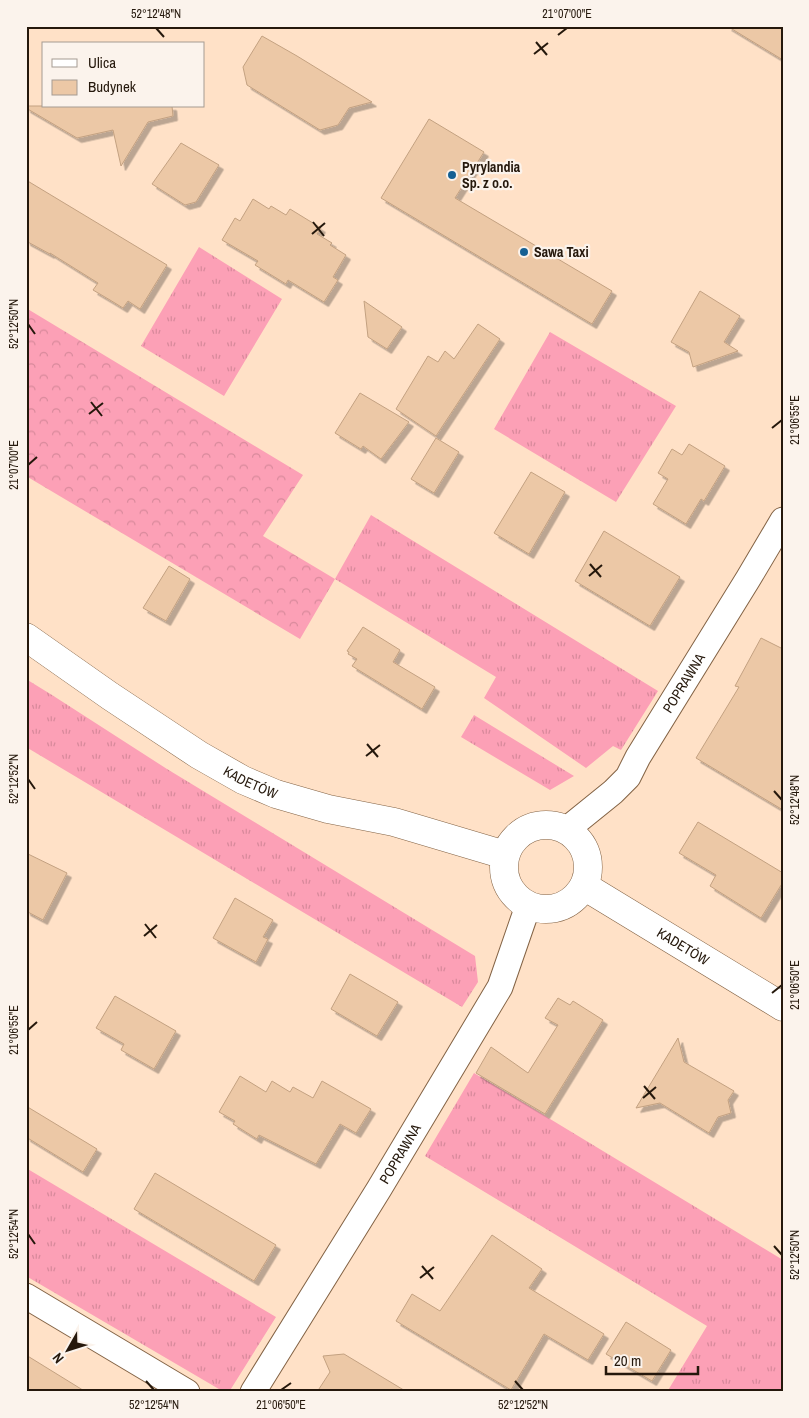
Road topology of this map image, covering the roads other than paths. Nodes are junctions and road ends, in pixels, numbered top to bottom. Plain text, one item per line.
1 (783, 520) edge
2 (26, 638) edge
3 (566, 830) junction
4 (505, 855) junction
5 (584, 886) junction
6 (528, 906) junction
7 (783, 1006) edge
8 (26, 1296) edge
9 (187, 1392) edge
10 (252, 1392) edge

1 - 3 street, POPRAWNA
2 - 4 street, KADETÓW
3 - 4 street
3 - 5 street
4 - 6 street
5 - 6 street
5 - 7 street, KADETÓW
6 - 10 street, POPRAWNA
8 - 9 street

